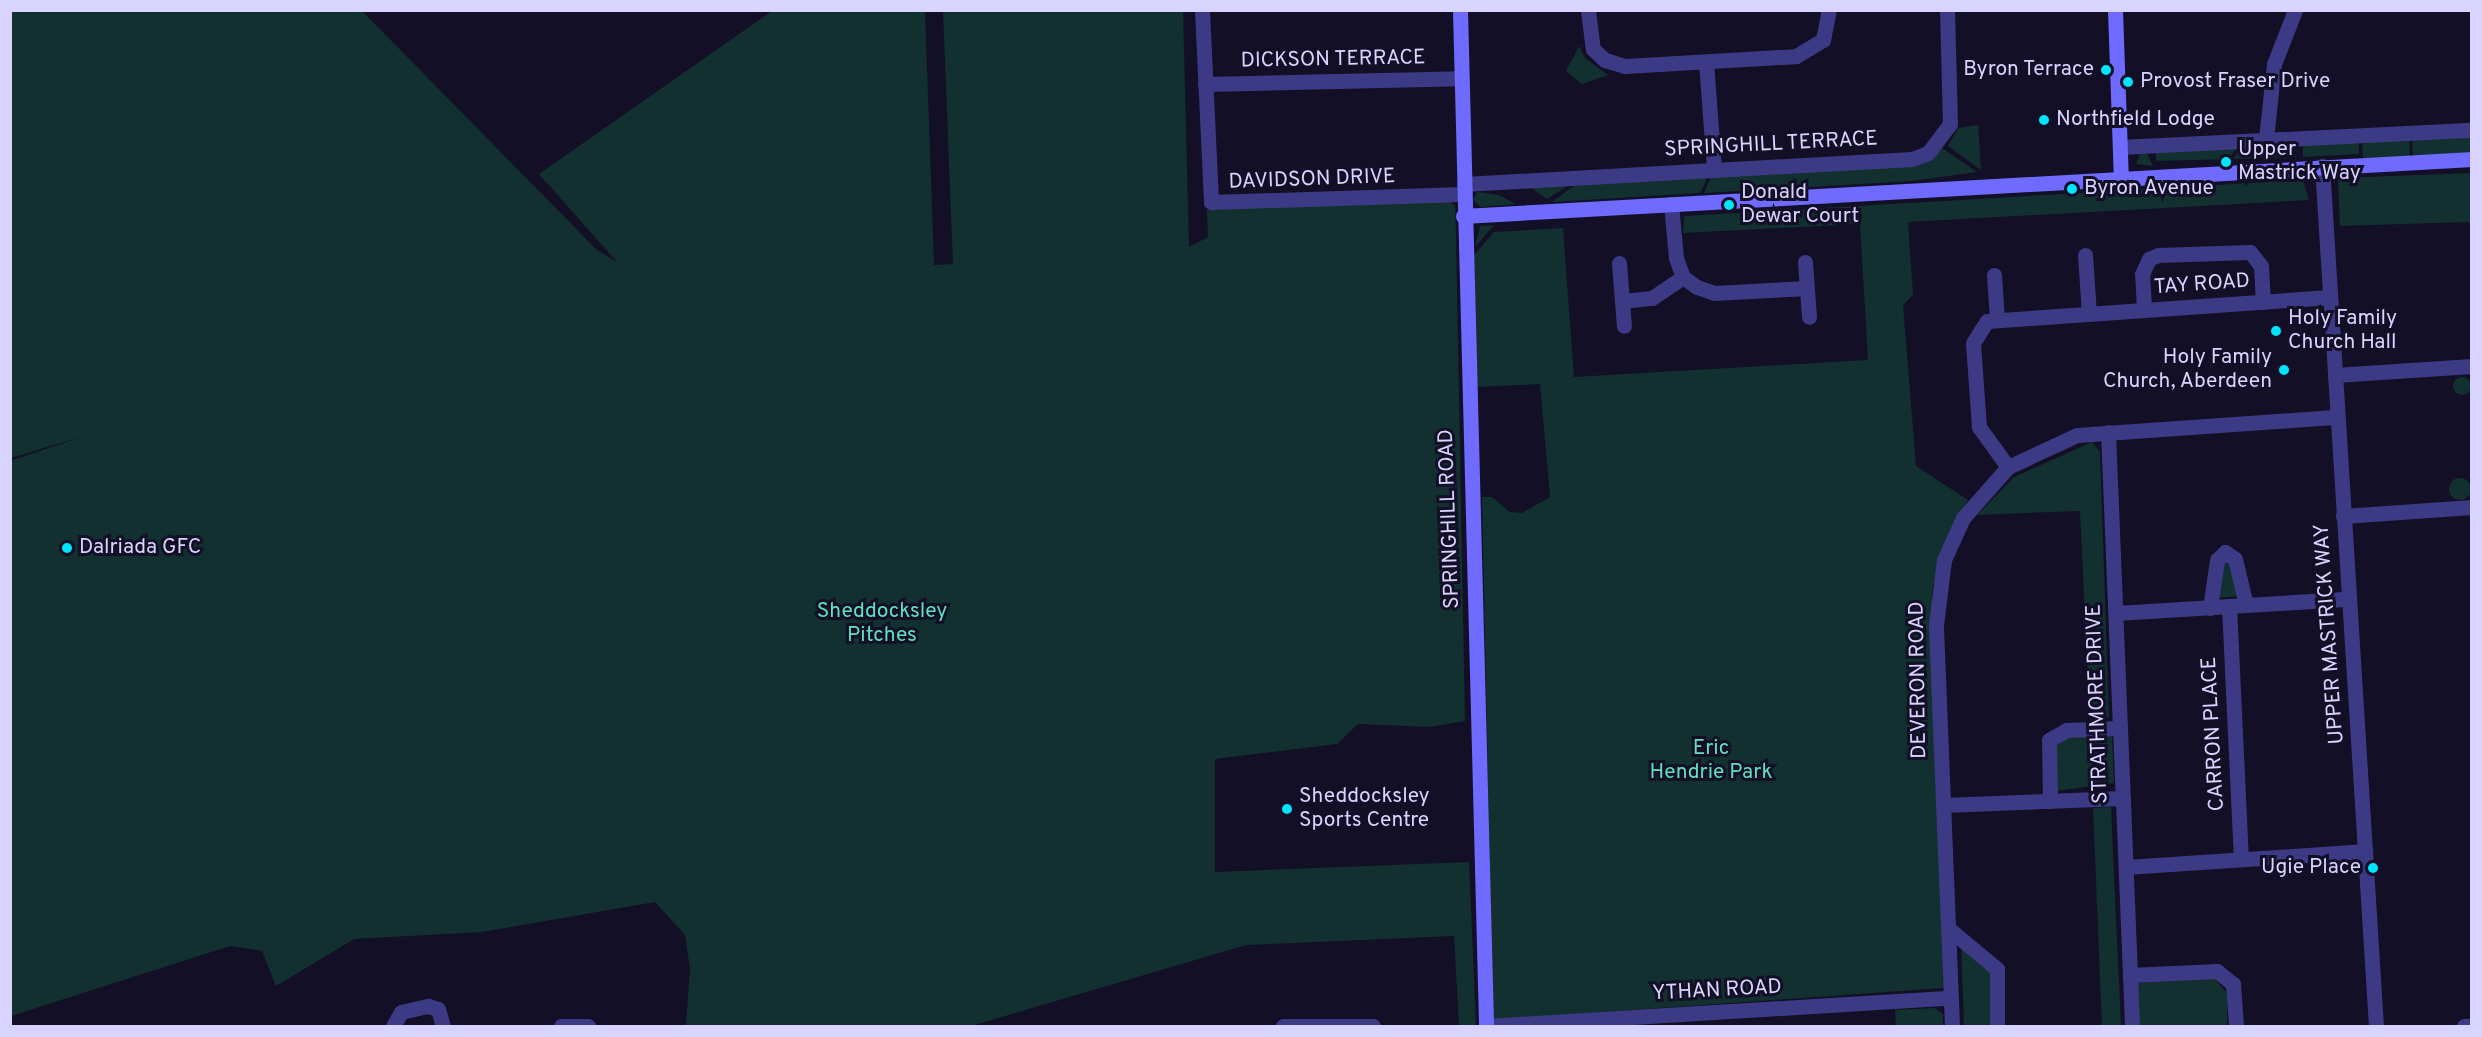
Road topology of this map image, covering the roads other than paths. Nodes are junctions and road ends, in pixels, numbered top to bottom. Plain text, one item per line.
1 (1202, 10) edge
2 (1460, 10) edge
3 (1588, 10) edge
4 (1829, 10) edge
5 (1947, 10) edge
6 (2115, 10) edge
7 (2295, 10) edge
8 (1706, 62) junction
9 (1461, 78) junction
10 (1205, 84) junction
11 (2472, 130) edge
12 (2266, 139) junction
13 (2120, 147) junction
14 (2472, 159) edge
15 (2322, 166) junction
16 (1714, 169) junction
17 (2121, 178) junction
18 (1464, 189) junction
19 (1671, 204) junction
20 (1463, 216) junction
21 (2085, 255) dead end
22 (1805, 261) dead end
23 (1619, 263) dead end
24 (1994, 275) dead end
25 (1683, 277) junction
26 (1807, 288) junction
27 (2329, 297) junction
28 (1622, 301) junction
29 (2263, 302) junction
30 (2144, 309) junction
31 (2089, 313) junction
32 (1809, 316) dead end
33 (1997, 319) junction
34 (1624, 326) dead end
35 (2472, 366) edge
36 (2335, 375) junction
37 (2337, 417) junction
38 (2108, 432) junction
39 (2008, 467) junction
40 (2472, 507) edge
41 (2343, 516) junction
42 (2348, 599) junction
43 (2246, 605) junction
44 (2229, 606) junction
45 (2210, 608) junction
46 (2116, 613) junction
47 (2120, 728) junction
48 (2123, 798) junction
49 (2050, 801) junction
50 (1943, 805) junction
51 (2365, 851) junction
52 (2241, 859) junction
53 (2126, 867) junction
54 (1948, 928) junction
55 (2130, 975) junction
56 (1950, 998) junction
57 (1617, 1022) edge
58 (393, 1026) edge
59 (442, 1026) edge
60 (561, 1026) edge
61 (588, 1026) edge
62 (1283, 1026) edge
63 (1373, 1026) edge
64 (1486, 1026) edge
65 (1952, 1026) edge
66 (1998, 1026) edge
67 (2132, 1026) edge
68 (2236, 1026) edge
69 (2376, 1026) edge
70 (2464, 1026) edge
71 (2472, 1026) edge

1 - 10 street, DAVIDSON DRIVE
2 - 9 street, SPRINGHILL ROAD
3 - 8 street
4 - 8 street
5 - 16 street, SPRINGHILL TERRACE
6 - 13 street
7 - 12 street
8 - 16 street
9 - 10 street, DICKSON TERRACE
9 - 18 street, SPRINGHILL ROAD
10 - 18 street, DAVIDSON DRIVE
11 - 12 street
12 - 13 street
13 - 17 street
14 - 15 street
15 - 17 street
15 - 27 street, UPPER MASTRICK WAY
16 - 18 street, SPRINGHILL TERRACE
17 - 19 street
18 - 20 street, SPRINGHILL ROAD
19 - 20 street
19 - 25 street
20 - 64 street, SPRINGHILL ROAD
21 - 31 street
22 - 26 street
23 - 28 street
24 - 33 street
25 - 26 street
25 - 28 street
26 - 32 street
27 - 29 street, TAY ROAD
27 - 36 street, UPPER MASTRICK WAY
28 - 34 street
29 - 30 street, TAY ROAD
29 - 30 street, TAY ROAD
30 - 31 street, TAY ROAD
31 - 33 street, TAY ROAD
33 - 39 street
35 - 36 street
36 - 37 street, UPPER MASTRICK WAY
37 - 38 street, DEVERON ROAD
37 - 41 street, UPPER MASTRICK WAY
38 - 39 street, DEVERON ROAD
38 - 46 street, STRATHMORE DRIVE
39 - 50 street, DEVERON ROAD
40 - 41 street
41 - 42 street, UPPER MASTRICK WAY
42 - 43 street
42 - 51 street, UPPER MASTRICK WAY
43 - 44 street
43 - 45 street
44 - 45 street
44 - 52 street, CARRON PLACE
45 - 46 street
46 - 47 street, STRATHMORE DRIVE
47 - 48 street, STRATHMORE DRIVE
47 - 49 street
48 - 49 street
48 - 53 street, STRATHMORE DRIVE
49 - 50 street
50 - 54 street, DEVERON ROAD
51 - 52 street
51 - 69 street, UPPER MASTRICK WAY
52 - 53 street
53 - 55 street, STRATHMORE DRIVE
54 - 56 street, DEVERON ROAD
54 - 66 street
55 - 67 street, STRATHMORE DRIVE
55 - 68 street
56 - 57 street, YTHAN ROAD
56 - 65 street, DEVERON ROAD
57 - 64 street, YTHAN ROAD
58 - 59 street
60 - 61 street
62 - 63 street
70 - 71 street

